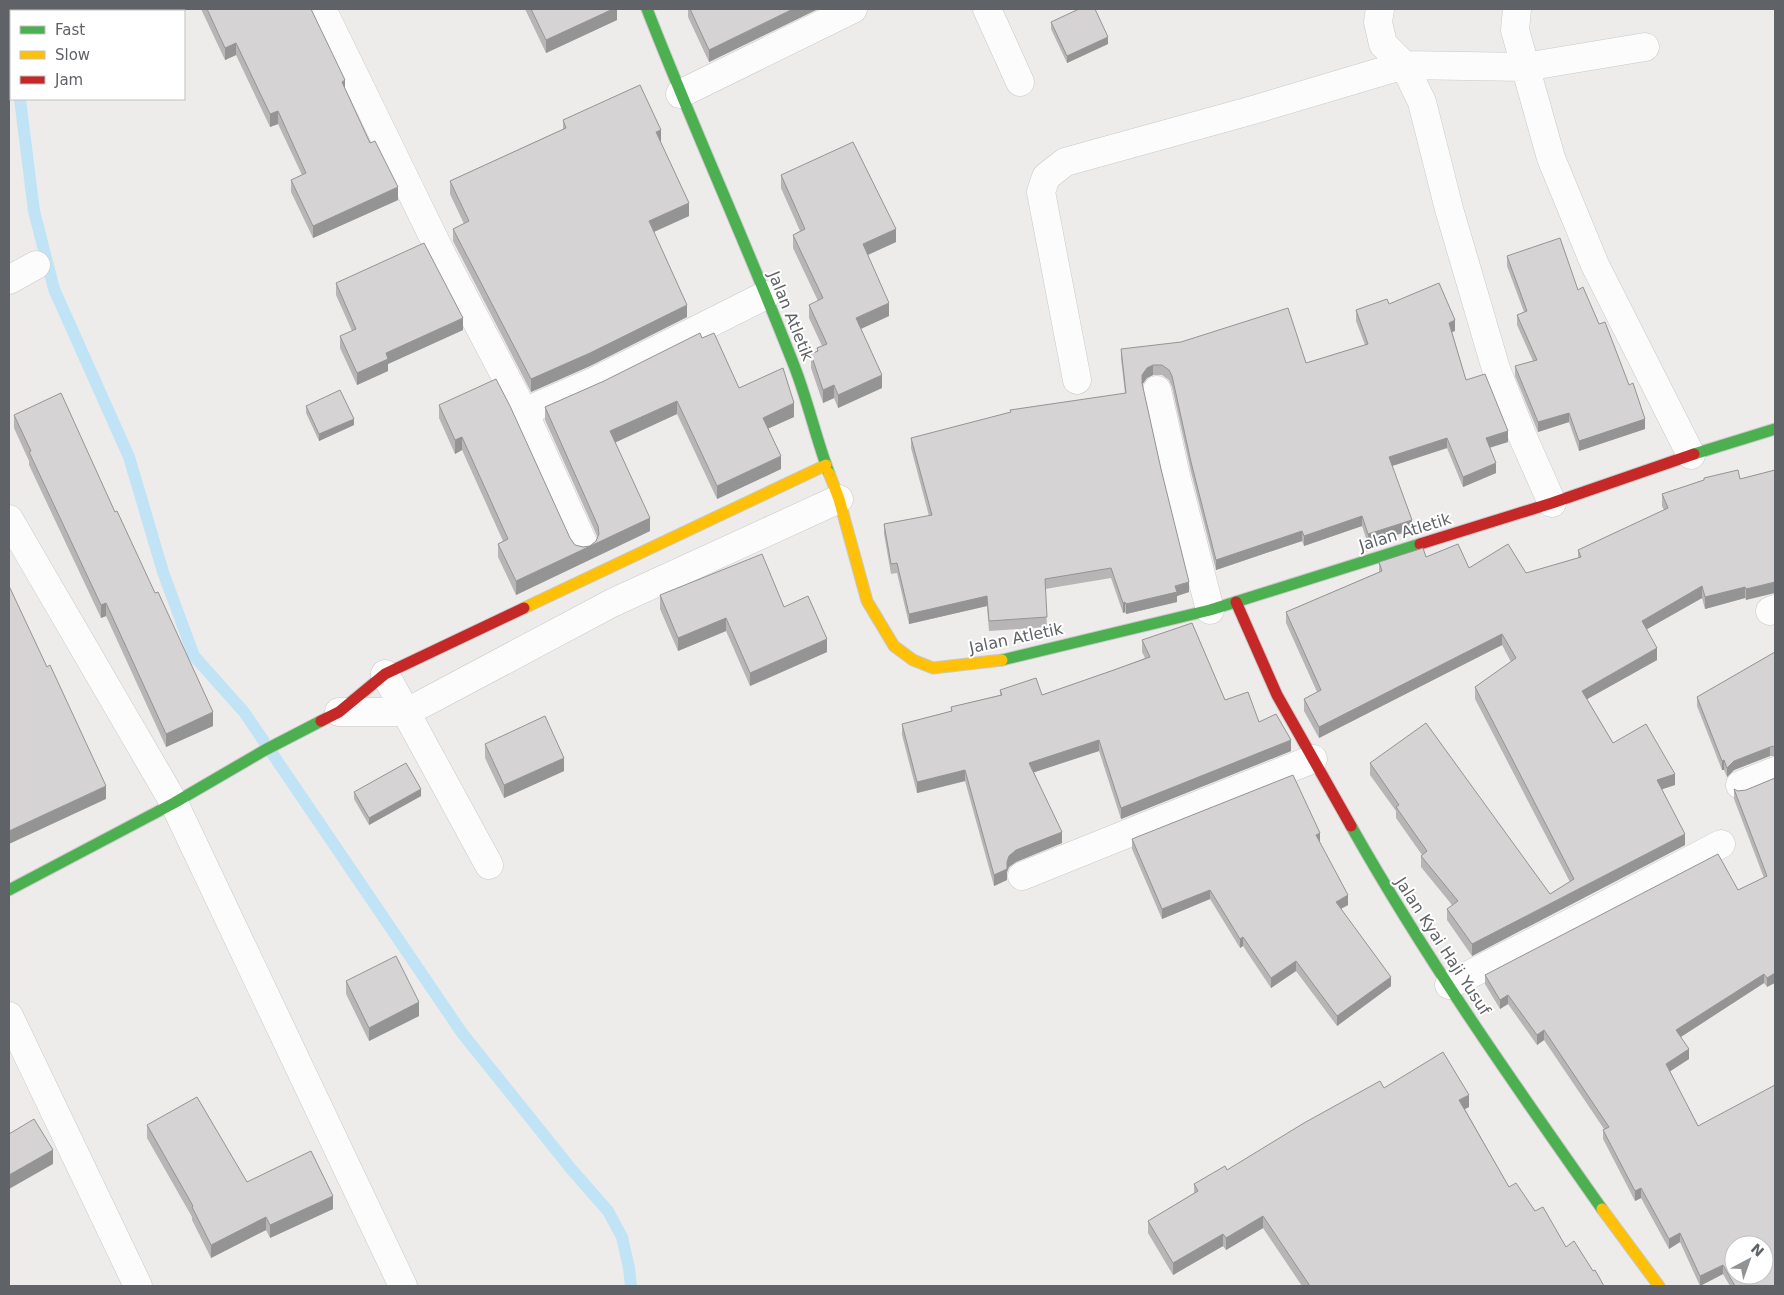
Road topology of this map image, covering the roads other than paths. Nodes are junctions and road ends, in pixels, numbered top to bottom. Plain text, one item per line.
1 (322, 9) edge
2 (647, 9) edge
3 (853, 9) edge
4 (987, 9) edge
5 (1380, 9) edge
6 (1517, 9) edge
7 (1645, 47) dead end
8 (1404, 65) junction
9 (1525, 67) junction
10 (1020, 82) dead end
11 (680, 94) junction
12 (36, 265) dead end
13 (9, 280) edge
14 (766, 295) junction
15 (1077, 380) dead end
16 (1157, 390) dead end
17 (524, 412) junction
18 (1775, 430) edge
19 (1691, 455) junction
20 (826, 465) junction
21 (839, 499) junction
22 (1552, 503) junction
23 (9, 519) edge
24 (584, 545) edge
25 (1236, 602) junction
26 (1210, 610) junction
27 (385, 674) junction
28 (339, 712) junction
29 (407, 712) junction
30 (1313, 759) junction
31 (1775, 771) edge
32 (1740, 785) dead end
33 (174, 803) junction
34 (1721, 844) dead end
35 (489, 865) dead end
36 (1022, 876) dead end
37 (9, 890) edge
38 (1449, 985) junction
39 (9, 1016) edge
40 (130, 1284) edge
41 (396, 1284) edge
42 (1659, 1286) edge

1 - 17 street
2 - 11 street, Jalan Atletik
3 - 11 street
4 - 10 street
5 - 8 street
6 - 9 street
7 - 9 street
8 - 9 street
8 - 15 street
8 - 22 street
9 - 19 street
11 - 14 street, Jalan Atletik
12 - 13 street
14 - 17 street
14 - 20 street, Jalan Atletik
16 - 26 street
17 - 24 street
18 - 19 street, Jalan Atletik
19 - 22 street, Jalan Atletik
20 - 21 street, Jalan Atletik
20 - 27 street
21 - 26 street, Jalan Atletik
21 - 29 street
22 - 25 street, Jalan Atletik
23 - 33 street
25 - 26 street, Jalan Atletik
25 - 30 street, Jalan Kyai Haji Yusuf
27 - 28 street
27 - 29 street
28 - 29 street
28 - 33 street
29 - 35 street
30 - 36 street
30 - 38 street, Jalan Kyai Haji Yusuf
31 - 32 street
33 - 37 street
33 - 41 street
34 - 38 street
38 - 42 street, Jalan Kyai Haji Yusuf
39 - 40 street

